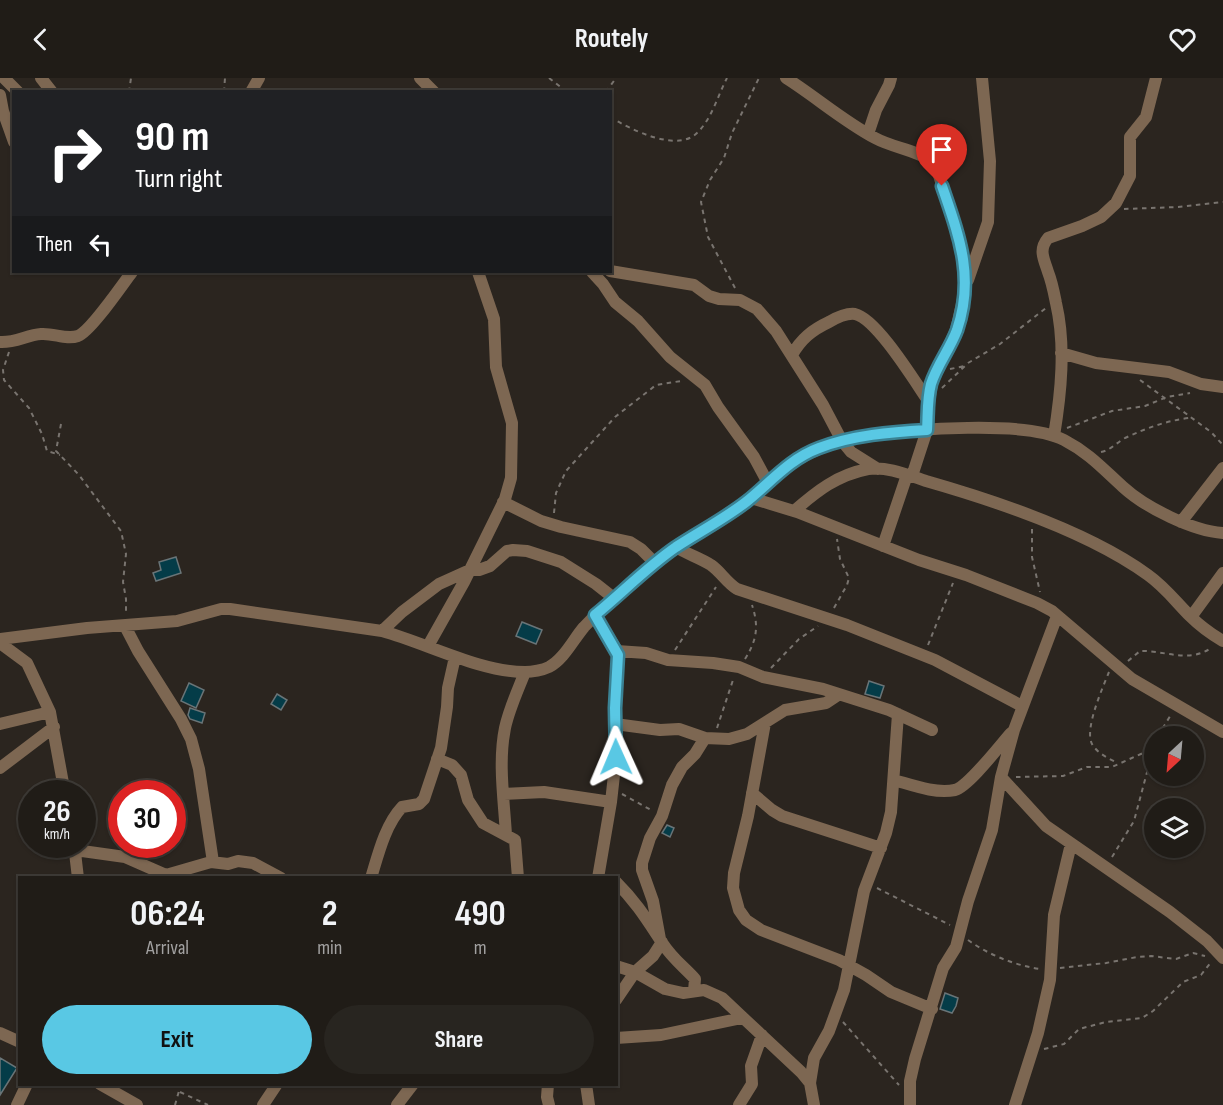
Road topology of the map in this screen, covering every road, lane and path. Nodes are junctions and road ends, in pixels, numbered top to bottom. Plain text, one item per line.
1 (4, 78) edge
2 (41, 78) edge
3 (420, 78) edge
4 (549, 78) edge
5 (727, 78) edge
6 (759, 78) edge
7 (786, 78) edge
8 (891, 78) edge
9 (982, 78) edge
10 (1155, 78) edge
11 (16, 90) edge
12 (50, 90) edge
13 (432, 90) edge
14 (564, 90) edge
15 (0, 95) edge
16 (612, 118) edge
17 (868, 134) junction
18 (12, 136) edge
19 (1223, 202) edge
20 (1113, 207) junction
21 (612, 271) edge
22 (131, 273) edge
23 (478, 273) edge
24 (593, 273) edge
25 (965, 290) junction
26 (1056, 301) junction
27 (745, 302) junction
28 (5, 342) edge
29 (1062, 353) junction
30 (792, 355) junction
31 (693, 375) junction
32 (1139, 380) dead end
33 (1223, 387) edge
34 (1198, 392) dead end
35 (929, 398) junction
36 (1163, 399) junction
37 (1189, 418) junction
38 (61, 424) dead end
39 (927, 430) junction
40 (1055, 433) junction
41 (842, 441) junction
42 (1223, 445) edge
43 (1087, 454) junction
44 (60, 455) junction
45 (1223, 468) edge
46 (878, 470) junction
47 (909, 476) junction
48 (768, 483) junction
49 (751, 498) junction
50 (503, 502) junction
51 (794, 511) junction
52 (1032, 517) junction
53 (1181, 522) junction
54 (554, 525) junction
55 (836, 527) junction
56 (1223, 533) edge
57 (883, 546) junction
58 (676, 547) junction
59 (655, 563) junction
60 (470, 570) junction
61 (958, 573) junction
62 (1223, 573) edge
63 (721, 576) junction
64 (749, 593) junction
65 (615, 599) junction
66 (1046, 608) junction
67 (595, 615) junction
68 (1057, 616) junction
69 (1191, 617) junction
70 (831, 620) junction
71 (125, 626) junction
72 (382, 631) junction
73 (0, 639) edge
74 (1222, 641) edge
75 (0, 643) edge
76 (428, 646) junction
77 (617, 651) junction
78 (923, 656) junction
79 (455, 657) junction
80 (668, 660) junction
81 (1115, 666) junction
82 (739, 667) junction
83 (525, 672) junction
84 (763, 677) junction
85 (838, 695) junction
86 (1023, 706) junction
87 (1177, 706) junction
88 (50, 711) junction
89 (898, 714) junction
90 (765, 723) junction
91 (0, 724) edge
92 (615, 724) junction
93 (1164, 726) edge
94 (54, 727) junction
95 (932, 730) dead end
96 (1014, 730) junction
97 (1223, 732) edge
98 (710, 739) junction
99 (1144, 752) edge
100 (437, 759) junction
101 (1119, 764) junction
102 (0, 768) edge
103 (1001, 775) junction
104 (63, 780) edge
105 (894, 780) junction
106 (1144, 784) edge
107 (612, 788) junction
108 (752, 792) junction
109 (504, 794) junction
110 (611, 802) junction
111 (662, 816) junction
112 (506, 835) junction
113 (1071, 844) junction
114 (881, 848) junction
115 (96, 851) edge
116 (75, 858) edge
117 (213, 862) junction
118 (1106, 868) junction
119 (599, 872) edge
120 (78, 876) edge
121 (277, 876) edge
122 (372, 876) edge
123 (518, 876) edge
124 (867, 883) junction
125 (618, 884) edge
126 (960, 933) junction
127 (661, 941) junction
128 (1218, 961) edge
129 (849, 966) junction
130 (618, 967) edge
131 (1052, 970) junction
132 (635, 972) junction
133 (694, 991) junction
134 (618, 997) edge
135 (932, 1009) junction
136 (835, 1012) junction
137 (742, 1018) junction
138 (0, 1033) edge
139 (762, 1035) junction
140 (618, 1038) edge
141 (18, 1041) edge
142 (1030, 1055) junction
143 (810, 1083) junction
144 (26, 1086) edge
145 (104, 1086) edge
146 (181, 1086) edge
147 (276, 1086) edge
148 (411, 1086) edge
149 (548, 1086) edge
150 (586, 1086) edge
151 (180, 1092) junction
152 (910, 1100) edge
153 (17, 1105) edge
154 (137, 1105) edge
155 (175, 1105) edge
156 (208, 1105) edge
157 (263, 1105) edge
158 (397, 1105) edge
159 (549, 1105) edge
160 (590, 1105) edge
161 (739, 1105) edge
162 (814, 1105) edge
163 (1015, 1105) edge

1 - 11 street
2 - 12 street
3 - 13 street
4 - 14 path
5 - 16 path
6 - 27 path
7 - 17 street
8 - 17 street
9 - 25 street
10 - 20 street
15 - 18 street
17 - 25 street
19 - 20 path
20 - 26 street
21 - 27 street
22 - 28 street
23 - 50 street
24 - 31 street
25 - 35 street
26 - 29 street
26 - 35 path
27 - 30 street
28 - 44 path
29 - 33 street
29 - 40 street
30 - 35 street
30 - 41 street
31 - 48 street
31 - 54 path
32 - 36 path
34 - 36 path
35 - 39 street
36 - 37 path
36 - 40 path
37 - 42 path
37 - 43 path
38 - 44 path
39 - 40 street
39 - 41 street
39 - 47 street
40 - 43 street
41 - 46 street
41 - 48 street
43 - 53 street
44 - 71 path
45 - 53 street
46 - 47 street
46 - 51 street
47 - 52 street
47 - 57 street
48 - 49 street
49 - 51 street
49 - 58 street
50 - 54 street
50 - 60 street
51 - 55 street
52 - 66 path
52 - 69 street
53 - 56 street
54 - 59 street
55 - 57 street
55 - 70 path
57 - 61 street
58 - 59 street
58 - 63 street
59 - 65 street
60 - 65 street
60 - 72 street
60 - 76 street
61 - 66 street
61 - 78 path
62 - 69 street
63 - 64 street
63 - 80 path
64 - 70 street
64 - 82 path
65 - 67 street
66 - 68 street
67 - 77 street
67 - 83 street
68 - 81 street
68 - 86 street
69 - 74 street
70 - 78 street
70 - 84 path
71 - 72 street
71 - 73 street
71 - 117 street
72 - 76 street
74 - 81 path
75 - 88 street
76 - 79 street
77 - 80 street
77 - 92 street
78 - 86 street
79 - 83 street
79 - 100 street
80 - 82 street
81 - 87 street
81 - 101 path
82 - 84 street
82 - 98 path
83 - 109 street
84 - 85 street
85 - 89 street
85 - 90 street
86 - 96 street
87 - 93 path
87 - 97 street
88 - 91 street
88 - 94 street
89 - 95 street
89 - 105 street
90 - 98 street
90 - 108 street
92 - 98 street
92 - 107 street
94 - 102 street
94 - 104 street
96 - 103 street
96 - 105 street
98 - 111 street
99 - 101 path
100 - 112 street
100 - 122 street
101 - 103 path
103 - 113 street
103 - 126 street
105 - 114 street
106 - 118 path
107 - 110 street
107 - 111 path
108 - 114 street
108 - 129 street
109 - 110 street
109 - 112 street
110 - 119 street
111 - 127 street
112 - 123 street
113 - 118 street
113 - 131 street
114 - 124 street
115 - 117 street
116 - 120 street
117 - 121 street
118 - 128 street
124 - 126 path
124 - 129 street
125 - 127 street
126 - 131 path
126 - 135 street
127 - 132 street
127 - 133 street
128 - 131 path
128 - 142 path
129 - 135 street
129 - 136 street
130 - 132 street
131 - 142 street
132 - 133 street
132 - 134 street
133 - 137 street
135 - 152 street
136 - 143 street
136 - 152 path
137 - 139 street
137 - 140 street
138 - 141 street
139 - 143 street
139 - 161 street
142 - 163 street
143 - 162 street
144 - 153 street
145 - 154 street
146 - 151 path
147 - 157 street
148 - 158 street
149 - 159 street
150 - 160 street
151 - 155 path
151 - 156 path

